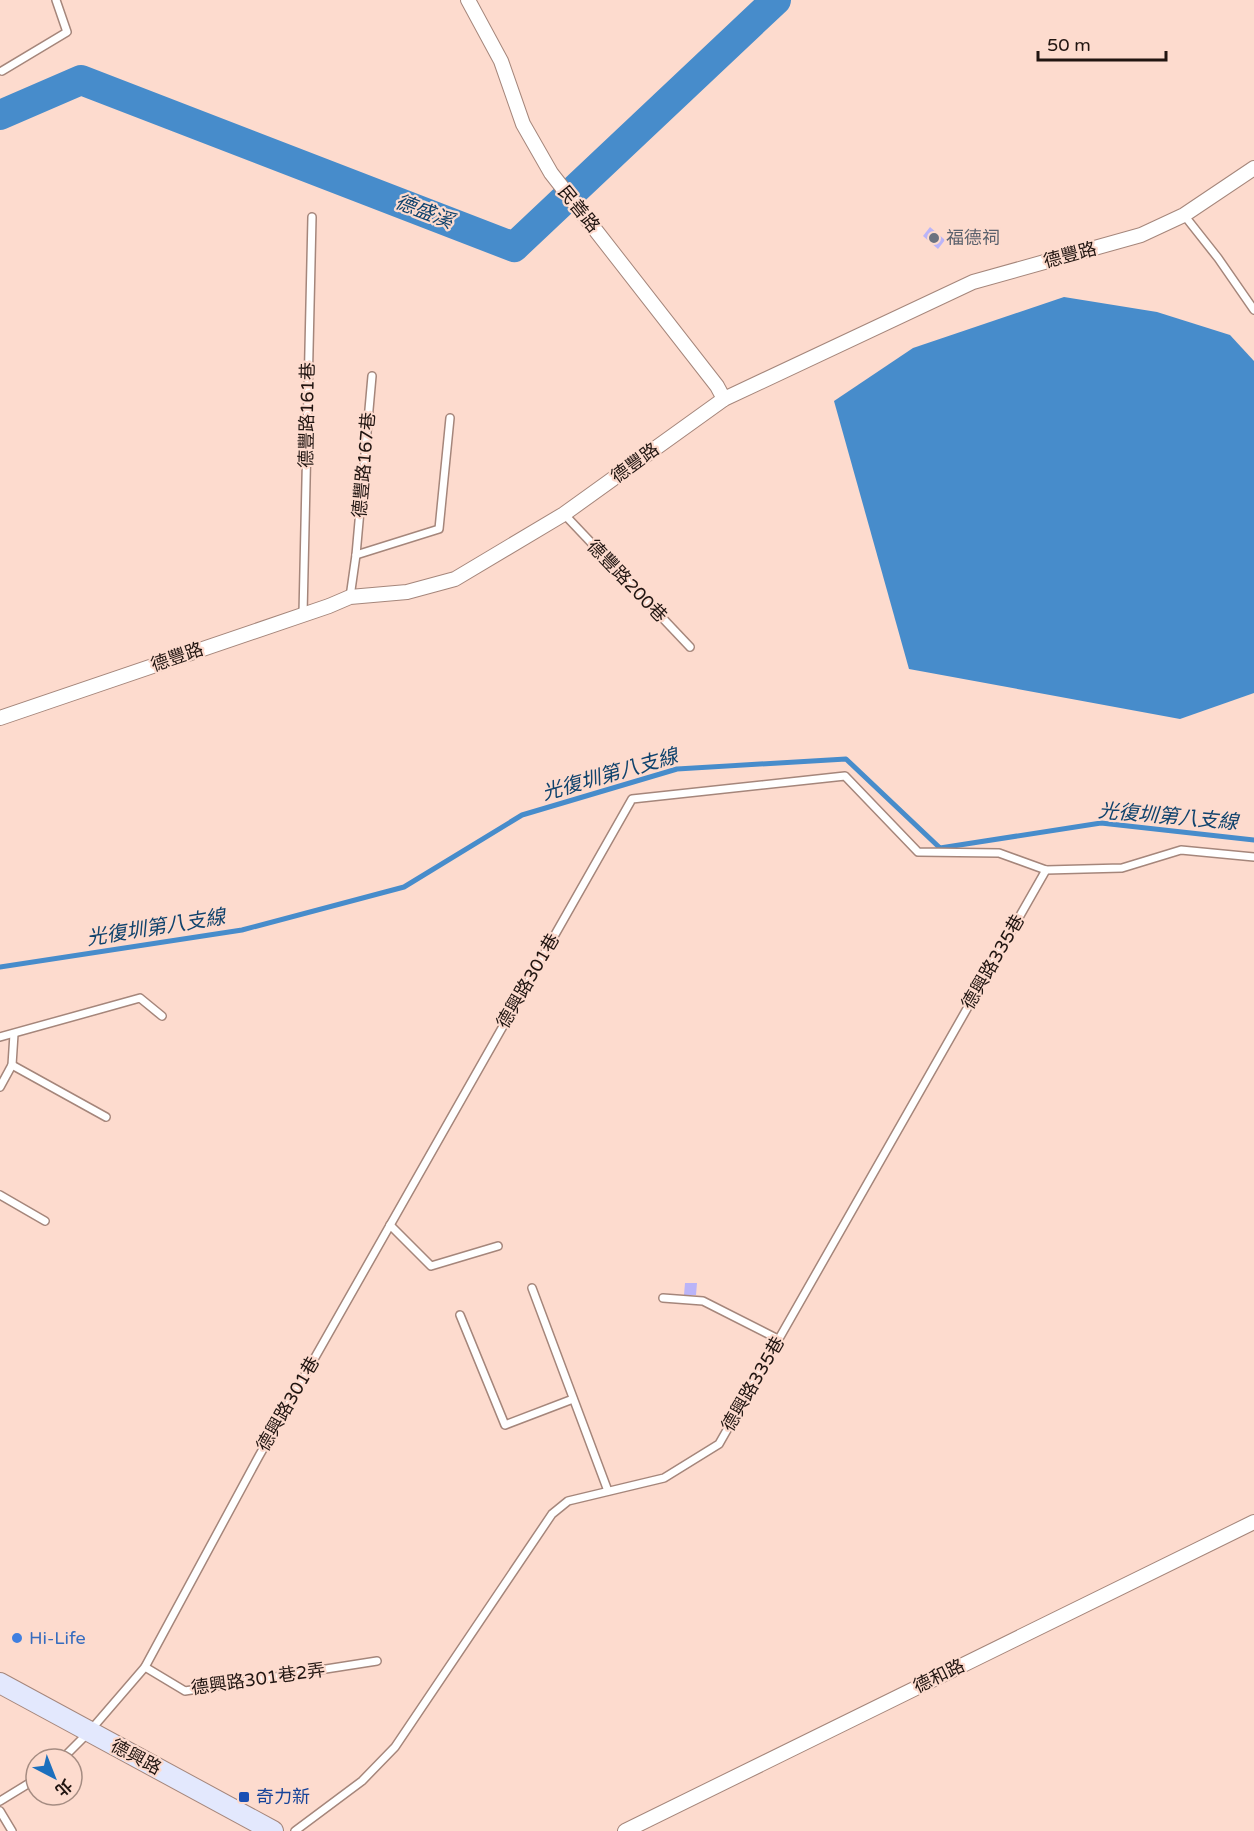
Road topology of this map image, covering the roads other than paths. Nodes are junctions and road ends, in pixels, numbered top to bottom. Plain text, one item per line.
1 (56, 0) edge
2 (468, 0) edge
3 (2, 70) dead end
4 (1254, 168) edge
5 (1184, 215) junction
6 (312, 217) dead end
7 (1254, 310) edge
8 (372, 376) dead end
9 (724, 399) junction
10 (450, 418) dead end
11 (564, 514) junction
12 (356, 555) junction
13 (350, 597) junction
14 (303, 614) junction
15 (690, 647) dead end
16 (0, 718) edge
17 (1254, 857) edge
18 (1046, 870) junction
19 (162, 1016) dead end
20 (14, 1034) junction
21 (0, 1037) edge
22 (12, 1065) junction
23 (0, 1087) edge
24 (106, 1117) dead end
25 (0, 1195) edge
26 (45, 1221) dead end
27 (390, 1225) junction
28 (498, 1246) dead end
29 (532, 1288) dead end
30 (663, 1298) dead end
31 (460, 1315) dead end
32 (778, 1339) junction
33 (573, 1399) junction
34 (608, 1491) junction
35 (1254, 1522) edge
36 (377, 1661) dead end
37 (146, 1667) junction
38 (0, 1683) edge
39 (89, 1732) junction
40 (74, 1747) edge
41 (24, 1787) edge
42 (0, 1802) edge
43 (0, 1811) edge
44 (12, 1831) edge
45 (273, 1831) edge
46 (295, 1831) edge
47 (625, 1831) edge

1 - 3 lane
2 - 9 street, 民善路
4 - 5 street, 德豐路
5 - 7 lane
5 - 9 street, 德豐路
6 - 14 lane, 德豐路161巷
8 - 12 lane, 德豐路167巷
9 - 11 street, 德豐路
10 - 12 lane
11 - 13 street, 德豐路
11 - 15 lane, 德豐路200巷
12 - 13 lane, 德豐路167巷
13 - 14 street, 德豐路
14 - 16 street, 德豐路
17 - 18 lane, 德興路301巷
18 - 27 lane, 德興路301巷
18 - 32 lane, 德興路335巷
19 - 20 lane
20 - 21 lane
20 - 22 lane
22 - 23 lane
22 - 24 lane
25 - 26 lane
27 - 28 lane
27 - 37 lane, 德興路301巷
29 - 33 lane
30 - 32 lane
31 - 33 lane
32 - 34 lane, 德興路335巷
33 - 34 lane
34 - 46 lane, 德興路335巷
35 - 47 street, 德和路
36 - 37 lane, 德興路301巷2弄
37 - 39 lane, 德興路301巷
38 - 39 main road, 德興路
39 - 40 lane, 德興路301巷
39 - 45 main road, 德興路
41 - 42 lane
43 - 44 lane

